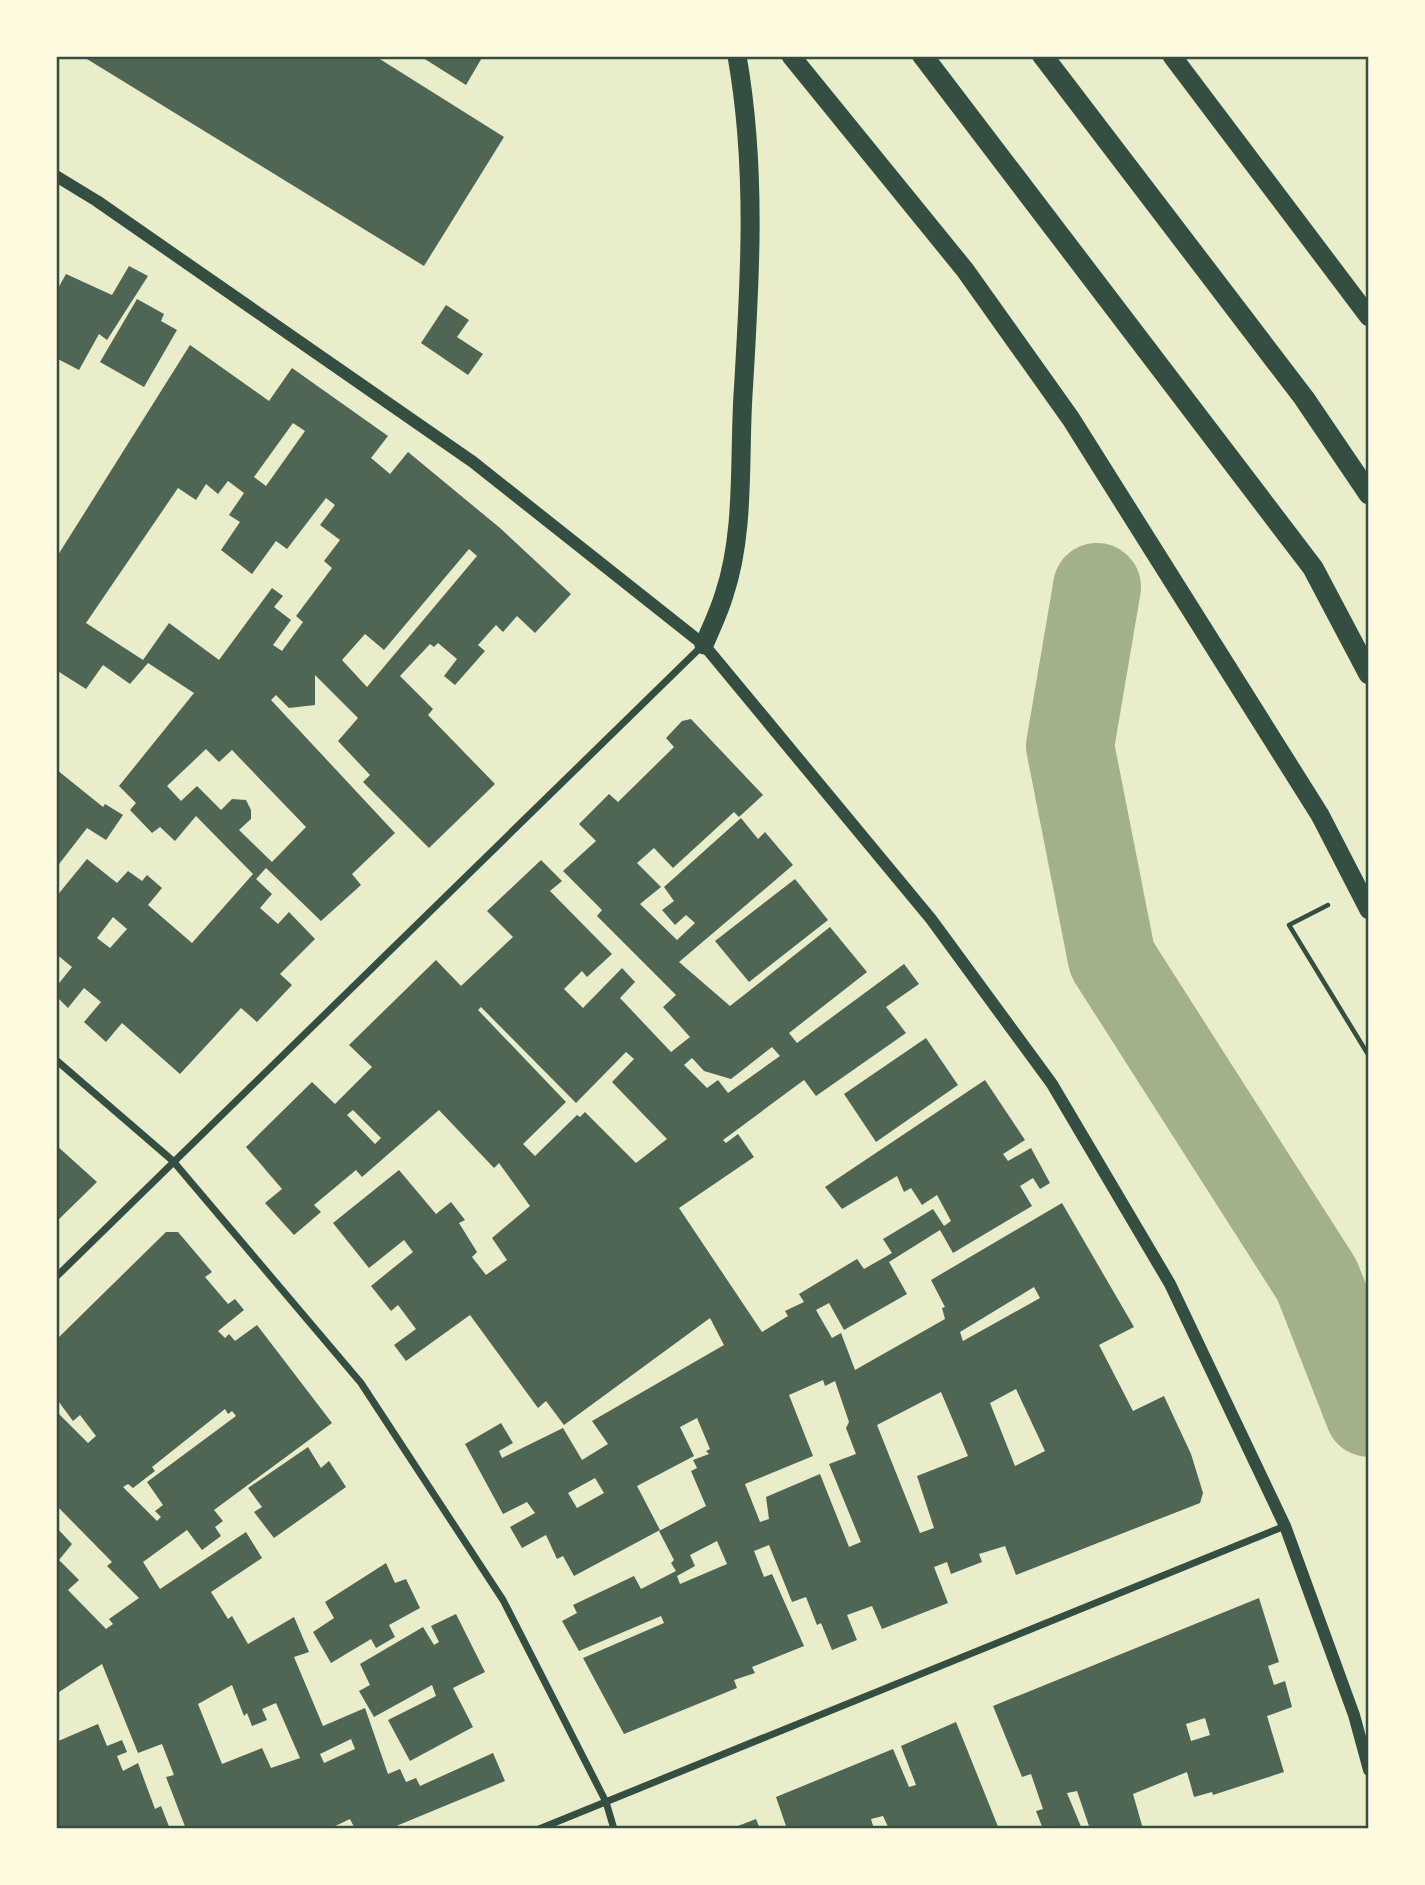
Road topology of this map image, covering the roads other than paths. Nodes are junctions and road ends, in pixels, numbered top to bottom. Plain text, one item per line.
1 (737, 56) edge
2 (791, 56) edge
3 (923, 56) edge
4 (1044, 56) edge
5 (1172, 56) edge
6 (56, 176) edge
7 (1369, 317) edge
8 (1369, 494) edge
9 (704, 645) junction
10 (1369, 674) edge
11 (1369, 910) edge
12 (56, 1060) edge
13 (173, 1161) junction
14 (56, 1277) edge
15 (1285, 1526) junction
16 (1369, 1770) edge
17 (606, 1802) junction
18 (539, 1829) edge
19 (614, 1829) edge

1 - 9 highway
2 - 11 highway
3 - 10 highway
4 - 8 highway
5 - 7 highway
6 - 9 street
9 - 13 street
9 - 15 street
12 - 13 street
13 - 14 street
13 - 17 street
15 - 16 street
15 - 17 street
17 - 18 street
17 - 19 street

